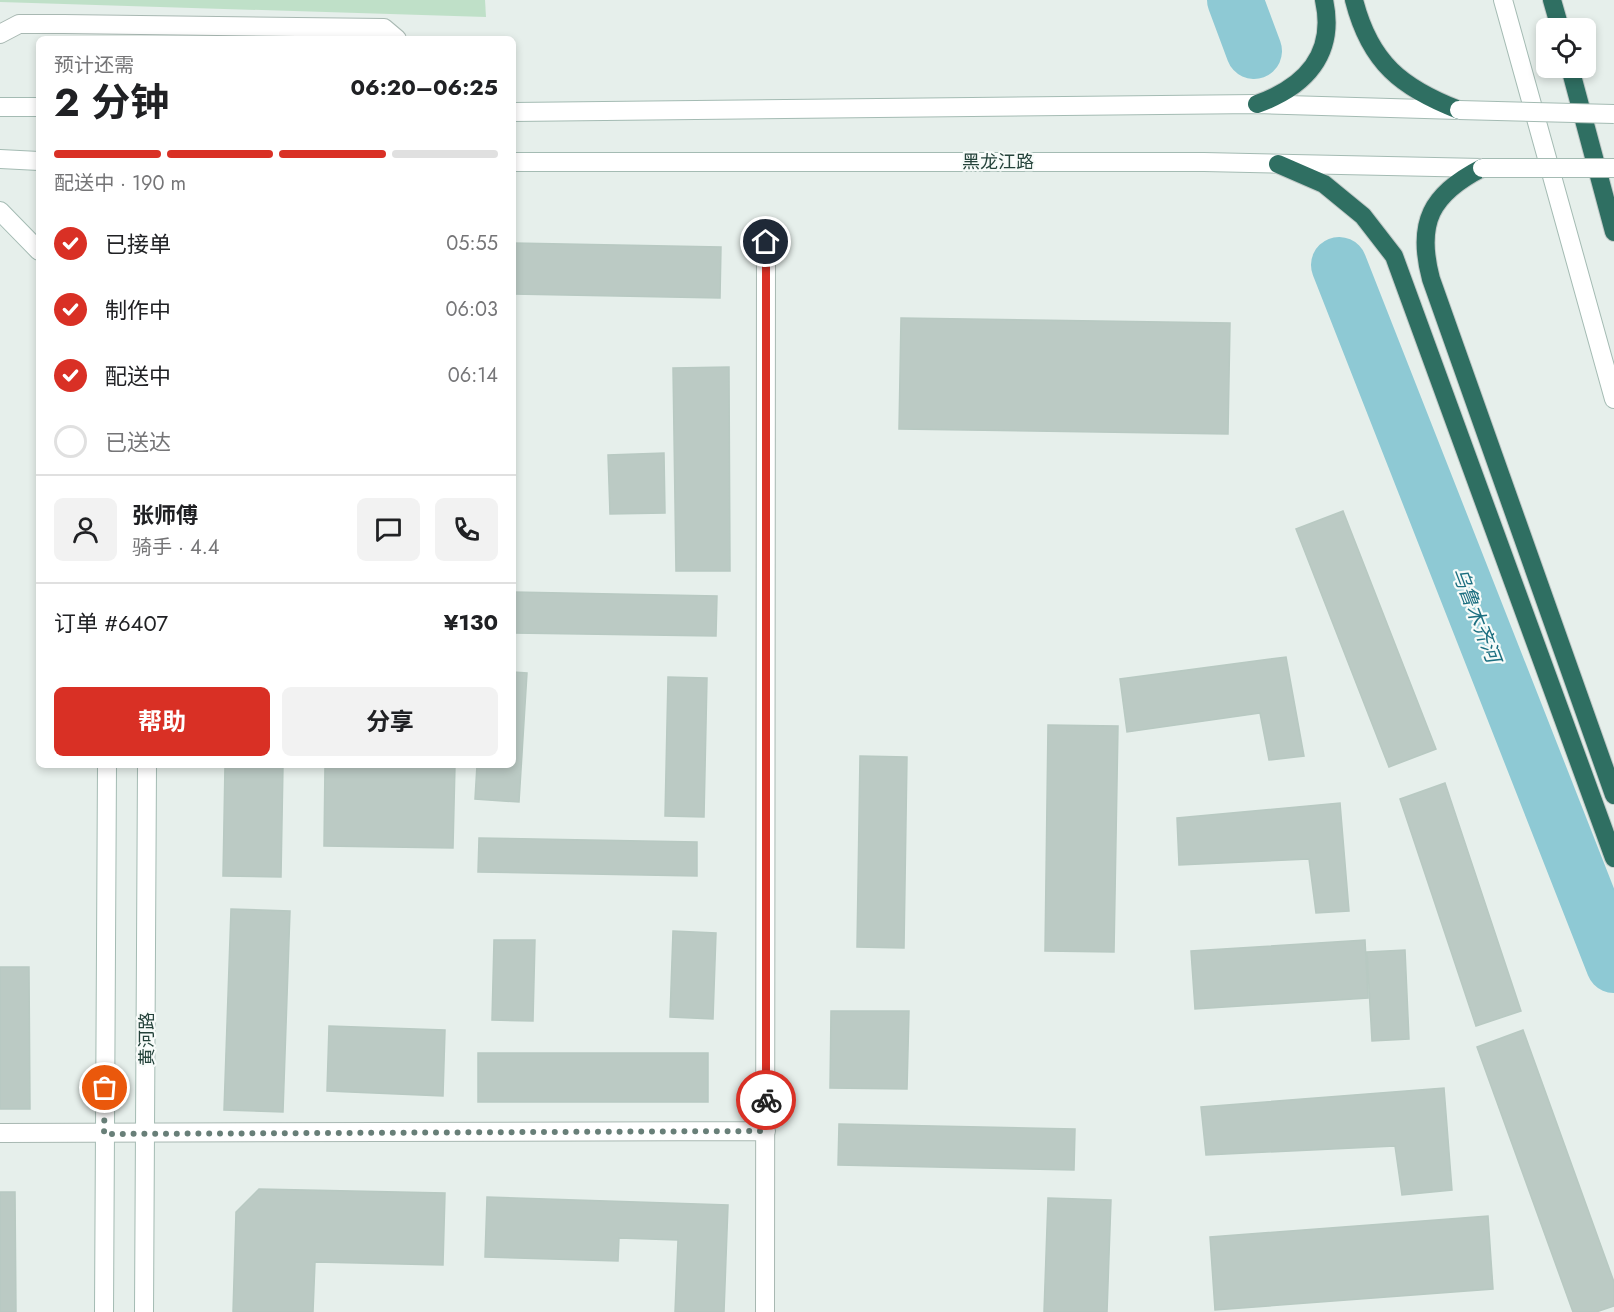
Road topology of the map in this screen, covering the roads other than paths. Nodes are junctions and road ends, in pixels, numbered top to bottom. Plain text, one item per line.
1 (1324, 0) edge
2 (1354, 0) edge
3 (1503, 0) edge
4 (1552, 0) edge
5 (1557, 18) edge
6 (0, 34) edge
7 (393, 36) edge
8 (1573, 78) edge
9 (1257, 104) junction
10 (0, 107) edge
11 (36, 107) edge
12 (1460, 110) junction
13 (516, 112) edge
14 (1614, 114) edge
15 (0, 159) edge
16 (36, 161) edge
17 (516, 162) edge
18 (1278, 164) junction
19 (1482, 168) junction
20 (1614, 168) edge
21 (0, 211) edge
22 (1614, 231) edge
23 (766, 242) dead end
24 (36, 248) edge
25 (1614, 399) edge
26 (107, 768) edge
27 (147, 768) edge
28 (1614, 795) edge
29 (1614, 858) edge
30 (766, 1131) junction
31 (0, 1133) edge
32 (104, 1134) junction
33 (146, 1134) junction
34 (104, 1312) edge
35 (144, 1312) edge
36 (765, 1312) edge

1 - 9 highway
2 - 12 highway
3 - 25 main road
4 - 5 highway
6 - 7 main road
8 - 22 highway
9 - 12 main road
9 - 13 main road
10 - 11 main road
12 - 14 main road, bridge
15 - 16 main road
17 - 18 main road, 黑龙江路
18 - 19 main road, 黑龙江路
18 - 29 highway
19 - 20 main road, 黑龙江路, bridge
19 - 28 highway
21 - 24 main road
23 - 30 main road
26 - 32 main road
27 - 33 main road, 黄河路
30 - 33 main road
30 - 36 main road
31 - 32 main road
32 - 33 main road
32 - 34 main road
33 - 35 main road, 黄河路

